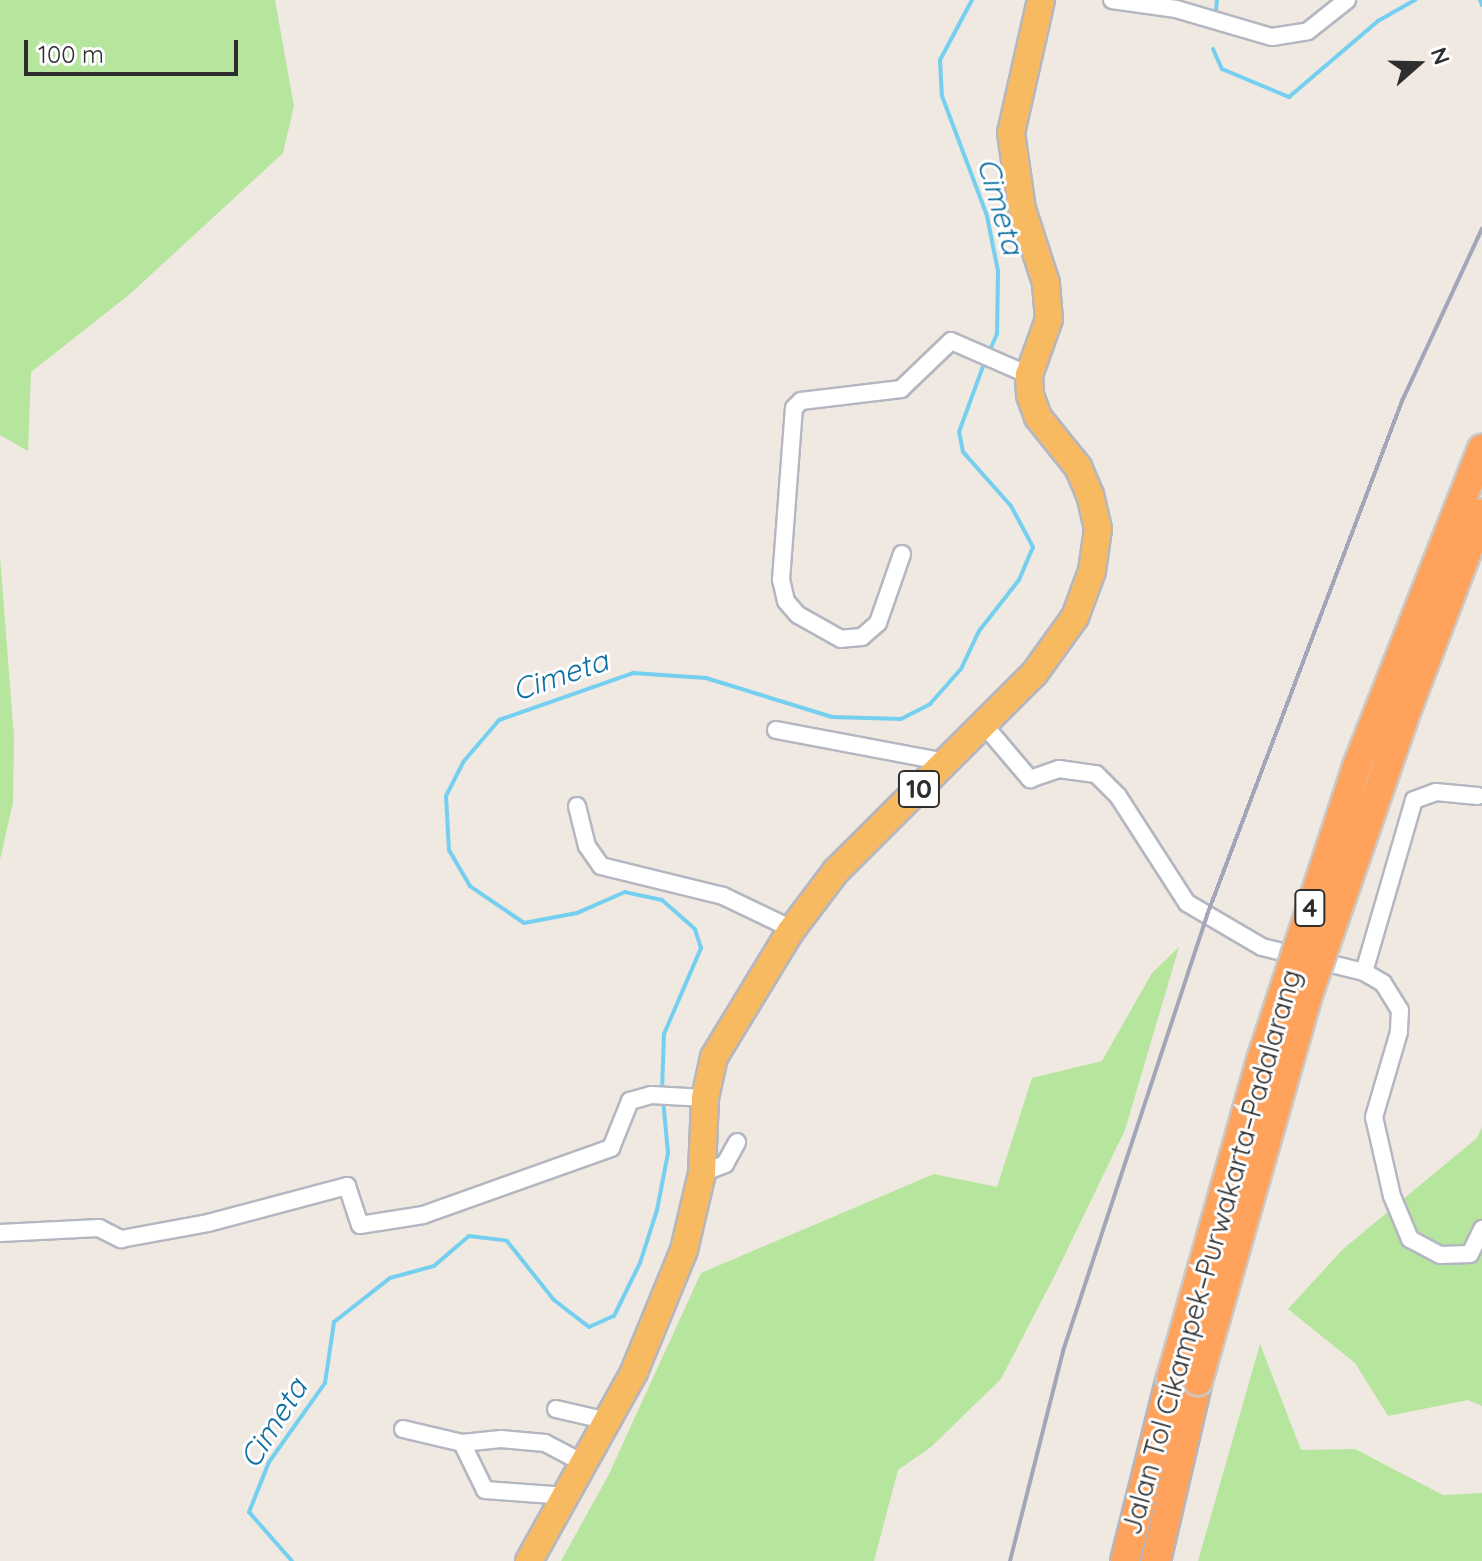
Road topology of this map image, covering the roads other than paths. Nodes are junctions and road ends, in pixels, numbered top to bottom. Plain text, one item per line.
1 (1041, 0) edge
2 (1112, 0) edge
3 (1347, 0) edge
4 (1019, 370) junction
5 (1482, 449) edge
6 (1482, 513) edge
7 (902, 554) dead end
8 (985, 726) junction
9 (776, 730) dead end
10 (945, 762) junction
11 (1478, 796) dead end
12 (577, 806) dead end
13 (792, 929) junction
14 (1364, 972) junction
15 (705, 1098) junction
16 (737, 1142) dead end
17 (702, 1173) junction
18 (1482, 1229) edge
19 (0, 1233) edge
20 (1185, 1380) junction
21 (556, 1409) dead end
22 (604, 1420) junction
23 (403, 1429) dead end
24 (462, 1443) junction
25 (585, 1464) junction
26 (567, 1496) junction
27 (529, 1561) edge
28 (1125, 1561) edge
29 (1156, 1561) edge

1 - 4 highway
2 - 3 street
4 - 7 street
4 - 8 highway, 10
5 - 20 highway, Jalan Tol Cikampek–Purwakarta–Padalarang / 4, bridge
6 - 20 highway, Jalan Tol Cikampek–Purwakarta–Padalarang / 4, bridge
8 - 10 highway, 10
8 - 14 street
9 - 10 street
10 - 13 highway, 10
11 - 14 street
12 - 13 street
13 - 15 highway, 10
14 - 18 street
15 - 17 highway, 10
15 - 19 street
16 - 17 street
17 - 22 highway, 10
20 - 28 highway, Jalan Tol Cikampek–Purwakarta–Padalarang / 4
20 - 29 highway, Jalan Tol Cikampek–Purwakarta–Padalarang / 4
21 - 22 street
22 - 25 highway, 10
23 - 24 street
24 - 25 street
24 - 26 street
25 - 26 highway, 10
26 - 27 highway, 10

